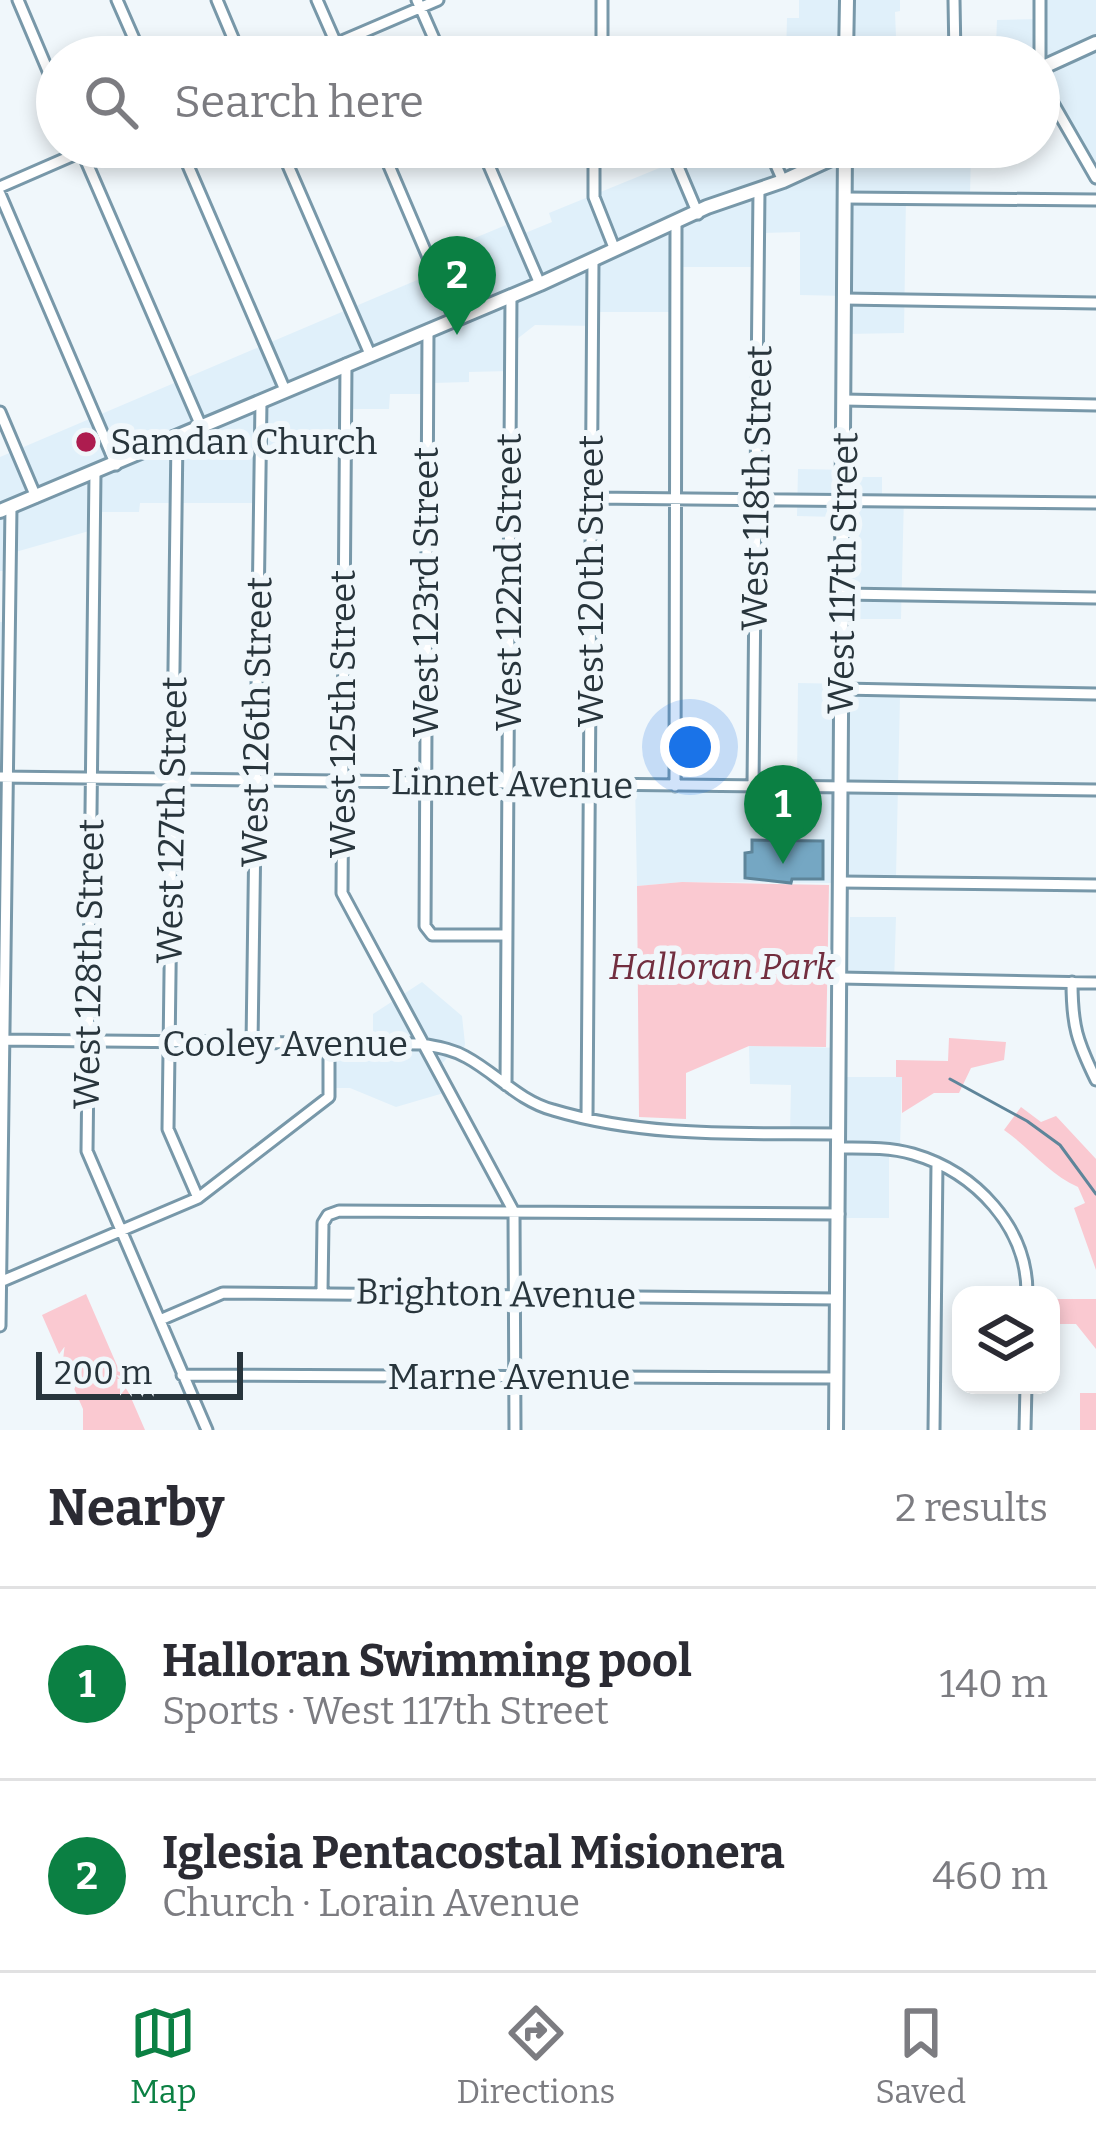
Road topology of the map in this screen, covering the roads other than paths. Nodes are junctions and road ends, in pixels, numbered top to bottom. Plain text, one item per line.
1 (18, 0) edge
2 (118, 0) edge
3 (218, 0) edge
4 (317, 0) edge
5 (438, 0) edge
6 (602, 0) edge
7 (847, 0) edge
8 (954, 0) edge
9 (1040, 0) edge
10 (418, 4) edge
11 (133, 36) edge
12 (233, 36) edge
13 (333, 36) edge
14 (352, 36) edge
15 (432, 36) edge
16 (602, 36) edge
17 (846, 36) edge
18 (955, 36) edge
19 (1040, 36) edge
20 (36, 42) edge
21 (1096, 43) edge
22 (1060, 59) edge
23 (1060, 115) edge
24 (45, 168) edge
25 (93, 168) edge
26 (189, 168) edge
27 (289, 168) edge
28 (390, 168) edge
29 (490, 168) edge
30 (594, 168) edge
31 (679, 168) edge
32 (777, 168) edge
33 (810, 168) edge
34 (847, 168) edge
35 (1096, 178) edge
36 (783, 181) junction
37 (0, 190) edge
38 (759, 190) junction
39 (845, 198) junction
40 (1096, 200) edge
41 (698, 214) junction
42 (676, 224) junction
43 (615, 250) junction
44 (593, 260) junction
45 (540, 284) junction
46 (511, 295) junction
47 (844, 299) junction
48 (1096, 303) edge
49 (454, 318) junction
50 (428, 329) junction
51 (370, 354) junction
52 (346, 364) junction
53 (285, 390) junction
54 (844, 400) junction
55 (261, 401) junction
56 (1096, 405) edge
57 (0, 412) edge
58 (201, 426) junction
59 (177, 437) junction
60 (116, 465) junction
61 (95, 473) junction
62 (36, 497) junction
63 (592, 498) junction
64 (675, 498) junction
65 (758, 498) junction
66 (844, 499) junction
67 (1096, 503) edge
68 (5, 509) edge
69 (843, 594) junction
70 (1096, 598) edge
71 (842, 689) junction
72 (1096, 694) edge
73 (4, 777) edge
74 (91, 778) junction
75 (172, 779) junction
76 (256, 781) junction
77 (342, 782) junction
78 (425, 783) junction
79 (508, 784) junction
80 (590, 785) junction
81 (675, 786) junction
82 (753, 786) junction
83 (841, 786) junction
84 (1096, 790) edge
85 (841, 882) junction
86 (1096, 886) edge
87 (506, 935) junction
88 (840, 978) junction
89 (1072, 982) junction
90 (1096, 982) edge
91 (2, 1040) edge
92 (86, 1041) junction
93 (169, 1043) junction
94 (252, 1044) junction
95 (422, 1044) junction
96 (328, 1046) junction
97 (1094, 1073) edge
98 (506, 1085) junction
99 (587, 1117) junction
100 (838, 1141) junction
101 (937, 1163) junction
102 (198, 1198) junction
103 (514, 1212) junction
104 (838, 1214) junction
105 (120, 1232) junction
106 (0, 1282) edge
107 (1025, 1286) edge
108 (322, 1292) junction
109 (516, 1294) junction
110 (838, 1299) junction
111 (160, 1319) junction
112 (0, 1326) edge
113 (182, 1375) junction
114 (514, 1378) junction
115 (837, 1378) junction
116 (1025, 1394) edge
117 (207, 1430) edge
118 (515, 1430) edge
119 (836, 1430) edge
120 (934, 1430) edge
121 (1025, 1430) edge

1 - 20 street
2 - 11 street
3 - 12 street
4 - 13 street
5 - 10 street
6 - 16 street
7 - 17 main road
8 - 18 street
9 - 19 street
10 - 14 street
10 - 15 street
21 - 22 main road
23 - 35 street
24 - 37 street
25 - 58 street
26 - 53 street
27 - 51 street
28 - 49 street
29 - 45 street
30 - 43 street
31 - 41 street
32 - 36 street
33 - 36 main road
34 - 39 main road, West 117th Street
36 - 38 main road
37 - 60 street
38 - 41 main road
38 - 65 street, West 118th Street
39 - 40 street
39 - 47 main road, West 117th Street
41 - 42 main road
42 - 43 main road
42 - 64 street
43 - 44 main road
44 - 45 main road
44 - 63 street, West 120th Street
45 - 46 main road
46 - 49 main road
46 - 79 street, West 122nd Street
47 - 48 street
47 - 54 main road, West 117th Street
49 - 50 main road
50 - 51 main road
50 - 78 street, West 123rd Street
51 - 52 main road
52 - 53 main road
52 - 77 street, West 125th Street
53 - 55 main road
54 - 56 street
54 - 66 main road, West 117th Street
55 - 58 main road
55 - 76 street, West 126th Street
57 - 62 street
58 - 59 main road
59 - 60 main road
59 - 75 street, West 127th Street
60 - 61 main road
61 - 62 main road
61 - 74 street, West 128th Street
62 - 68 main road
63 - 64 street
63 - 80 street, West 120th Street
64 - 65 street
64 - 81 street
65 - 66 street
65 - 82 street, West 118th Street
66 - 67 street
66 - 69 main road, West 117th Street
68 - 73 street
69 - 70 street
69 - 71 main road, West 117th Street
71 - 72 street
71 - 83 main road, West 117th Street
73 - 74 street, Linnet Avenue
73 - 91 street
74 - 75 street, Linnet Avenue
74 - 92 street, West 128th Street
75 - 76 street, Linnet Avenue
75 - 93 street, West 127th Street
76 - 77 street, Linnet Avenue
76 - 94 street, West 126th Street
77 - 78 street, Linnet Avenue
77 - 95 street, West 125th Street
78 - 79 street, Linnet Avenue
78 - 87 street, West 123rd Street
79 - 80 street, Linnet Avenue
79 - 87 street, West 122nd Street
80 - 81 street, Linnet Avenue
80 - 99 street, West 120th Street
81 - 82 street, Linnet Avenue
82 - 83 street, Linnet Avenue
83 - 84 street, Linnet Avenue
83 - 85 main road, West 117th Street
85 - 86 street
85 - 88 main road, West 117th Street
87 - 98 street, West 122nd Street
88 - 89 street
88 - 100 main road, West 117th Street
89 - 90 street
89 - 97 street
91 - 92 street, Cooley Avenue
91 - 106 street
92 - 93 street, Cooley Avenue
92 - 105 street, West 128th Street
93 - 94 street, Cooley Avenue
93 - 102 street, West 127th Street
94 - 96 street, Cooley Avenue
95 - 96 street, Cooley Avenue
95 - 98 street, Cooley Avenue
95 - 103 street, West 125th Street
96 - 102 street
98 - 99 street, Cooley Avenue
99 - 100 street, Cooley Avenue
100 - 101 street, Cooley Avenue
100 - 104 main road, West 117th Street
101 - 107 street
101 - 120 street
102 - 105 street
103 - 104 street
103 - 108 street
103 - 109 street
104 - 110 main road, West 117th Street
105 - 106 street
105 - 111 street, West 128th Street
106 - 112 street
108 - 109 street, Brighton Avenue
108 - 111 street, Brighton Avenue
109 - 110 street, Brighton Avenue
109 - 114 street
110 - 115 main road, West 117th Street
111 - 113 street, West 128th Street
113 - 114 street, Marne Avenue
113 - 117 street, West 128th Street
114 - 115 street, Marne Avenue
114 - 118 street
115 - 119 main road, West 117th Street
116 - 121 street

